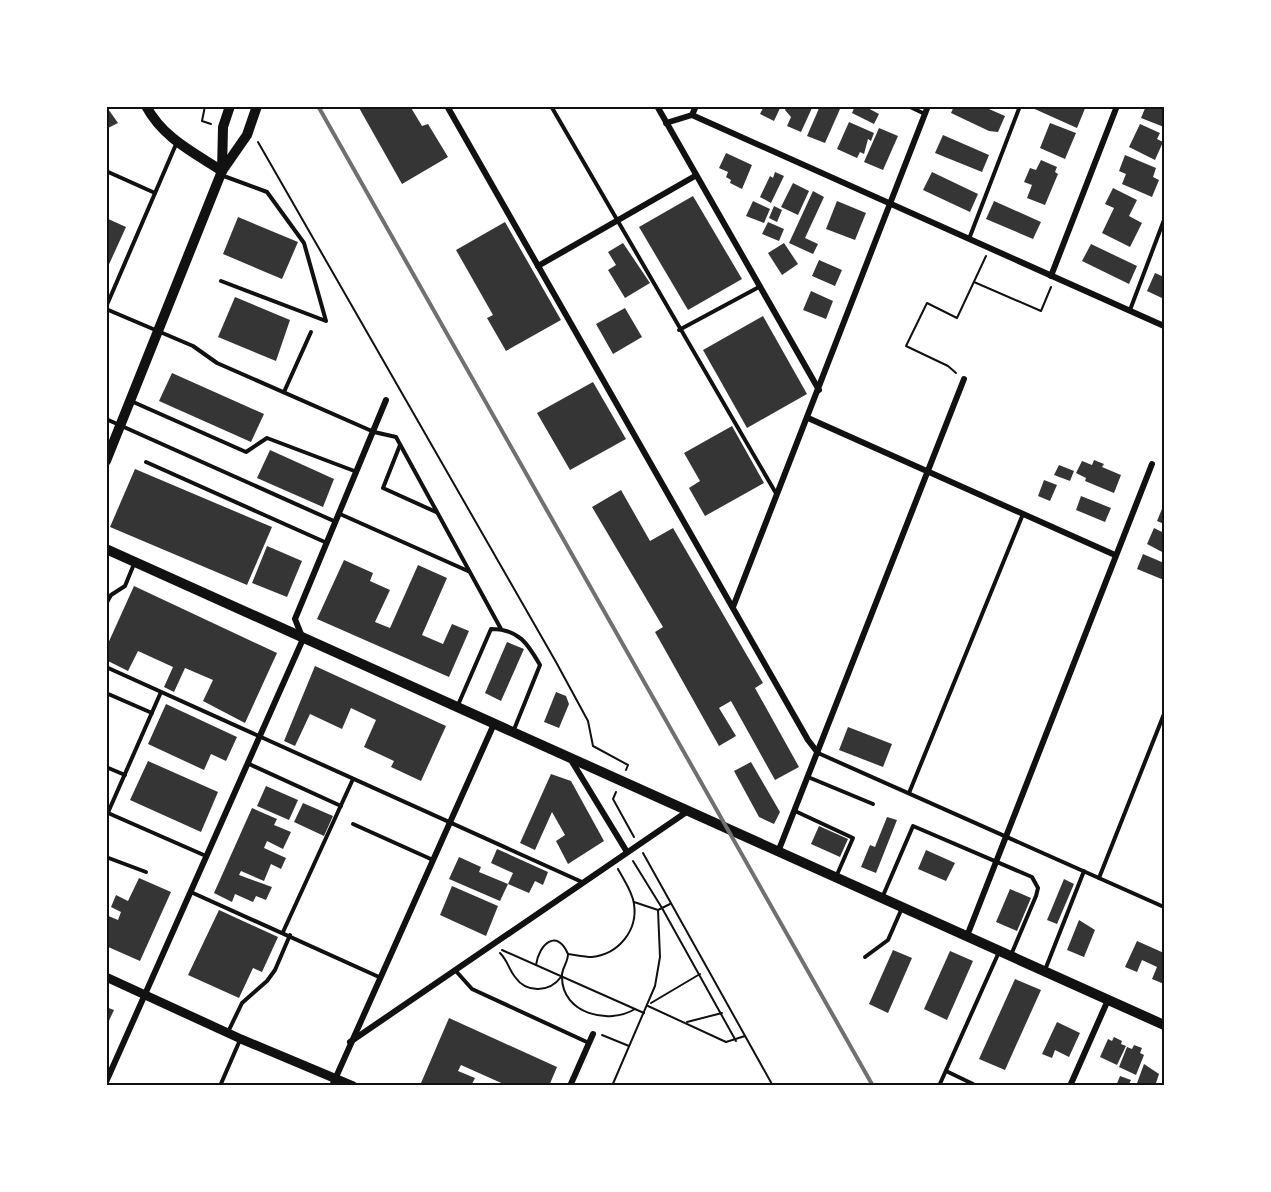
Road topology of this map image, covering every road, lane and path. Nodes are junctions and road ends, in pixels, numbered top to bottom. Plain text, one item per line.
1 (146, 106) edge
2 (205, 106) edge
3 (230, 106) edge
4 (257, 106) edge
5 (447, 106) edge
6 (551, 106) edge
7 (657, 106) edge
8 (696, 106) edge
9 (908, 106) edge
10 (928, 106) edge
11 (1020, 106) edge
12 (1117, 106) edge
13 (925, 114) junction
14 (692, 115) junction
15 (666, 123) junction
16 (223, 127) junction
17 (247, 135) junction
18 (177, 142) junction
19 (106, 171) edge
20 (221, 173) junction
21 (695, 176) junction
22 (155, 193) junction
23 (892, 204) junction
24 (1164, 220) edge
25 (616, 222) junction
26 (969, 239) junction
27 (990, 248) junction
28 (538, 266) junction
29 (1051, 276) junction
30 (221, 281) dead end
31 (974, 282) junction
32 (759, 287) junction
33 (106, 308) edge
34 (1130, 311) junction
35 (1164, 326) edge
36 (679, 330) junction
37 (159, 331) junction
38 (311, 332) dead end
39 (964, 379) joint
40 (819, 390) junction
41 (284, 392) junction
42 (386, 400) dead end
43 (131, 401) junction
44 (808, 418) junction
45 (106, 419) edge
46 (121, 426) junction
47 (374, 432) junction
48 (400, 445) junction
49 (106, 461) edge
50 (146, 462) dead end
51 (1152, 464) dead end
52 (357, 472) junction
53 (927, 472) junction
54 (777, 495) junction
55 (437, 512) junction
56 (340, 513) junction
57 (1023, 514) junction
58 (336, 522) junction
59 (327, 543) junction
60 (106, 549) edge
61 (1115, 555) junction
62 (135, 562) junction
63 (469, 571) junction
64 (106, 604) edge
65 (733, 607) junction
66 (501, 629) junction
67 (303, 639) junction
68 (106, 668) edge
69 (161, 692) junction
70 (106, 693) edge
71 (456, 708) junction
72 (152, 713) junction
73 (1164, 714) edge
74 (494, 724) junction
75 (513, 733) junction
76 (260, 738) junction
77 (818, 753) junction
78 (569, 756) junction
79 (249, 764) junction
80 (106, 766) edge
81 (125, 775) junction
82 (808, 777) junction
83 (353, 778) junction
84 (621, 780) junction
85 (909, 794) junction
86 (873, 804) dead end
87 (341, 806) junction
88 (688, 811) junction
89 (795, 811) junction
90 (107, 815) edge
91 (450, 823) junction
92 (353, 824) dead end
93 (1006, 837) junction
94 (638, 844) junction
95 (627, 852) junction
96 (778, 852) junction
97 (106, 857) edge
98 (208, 857) junction
99 (433, 860) junction
100 (614, 861) junction
101 (996, 861) junction
102 (1084, 871) junction
103 (146, 872) dead end
104 (836, 878) junction
105 (1099, 878) junction
106 (582, 882) junction
107 (193, 893) junction
108 (881, 898) junction
109 (634, 902) junction
110 (671, 903) junction
111 (1164, 907) edge
112 (662, 908) junction
113 (903, 908) junction
114 (658, 910) junction
115 (283, 932) junction
116 (290, 936) junction
117 (967, 936) junction
118 (491, 945) junction
119 (999, 951) junction
120 (568, 954) junction
121 (1011, 956) junction
122 (865, 957) dead end
123 (536, 965) junction
124 (455, 970) junction
125 (1044, 971) junction
126 (700, 974) junction
127 (561, 976) junction
128 (106, 977) edge
129 (379, 977) junction
130 (146, 995) junction
131 (1108, 1000) junction
132 (648, 1005) junction
133 (635, 1009) junction
134 (644, 1013) junction
135 (722, 1013) junction
136 (684, 1023) junction
137 (1164, 1025) edge
138 (227, 1033) junction
139 (593, 1034) joint
140 (745, 1036) junction
141 (241, 1039) junction
142 (736, 1041) junction
143 (350, 1042) junction
144 (589, 1043) junction
145 (629, 1046) junction
146 (946, 1071) junction
147 (107, 1079) edge
148 (334, 1082) edge
149 (974, 1084) dead end
150 (220, 1086) edge
151 (353, 1086) edge
152 (570, 1086) edge
153 (612, 1086) edge
154 (773, 1086) edge
155 (939, 1086) edge
156 (1070, 1086) edge

1 - 18 main road
2 - 16 path
3 - 16 main road
4 - 17 main road
5 - 28 street
6 - 25 lane
7 - 15 street
8 - 14 street
9 - 13 lane
10 - 13 street
11 - 26 lane
12 - 29 street
13 - 23 street
14 - 15 street
14 - 23 street
15 - 21 street
16 - 20 main road
17 - 20 main road
17 - 84 path
18 - 20 main road
18 - 22 lane
19 - 22 lane
20 - 30 lane
20 - 37 main road
21 - 25 street
21 - 32 street
22 - 33 lane
23 - 26 street
23 - 40 street
24 - 34 lane
25 - 28 street
25 - 36 lane
26 - 27 street
27 - 29 street
27 - 31 path
28 - 65 street
29 - 31 path
29 - 34 street
31 - 39 path
32 - 36 lane
32 - 40 street
33 - 37 lane
34 - 35 street
36 - 54 lane
37 - 41 lane
37 - 43 main road
38 - 41 lane
39 - 53 street
40 - 44 street
41 - 47 lane
42 - 47 street
43 - 46 main road
43 - 52 lane
44 - 53 street
44 - 54 street
45 - 46 lane
46 - 49 main road
46 - 58 lane
47 - 48 lane
47 - 52 street
48 - 55 lane
48 - 55 lane
50 - 59 lane
51 - 61 street
52 - 56 street
53 - 57 street
53 - 77 street
54 - 65 street
55 - 63 lane
56 - 58 street
56 - 63 lane
57 - 61 street
57 - 85 lane
58 - 59 street
59 - 67 street
60 - 62 main road
61 - 93 street
62 - 64 lane
62 - 67 main road
63 - 66 lane
65 - 77 street
66 - 71 lane
66 - 75 lane
67 - 71 main road
67 - 76 street
68 - 69 lane
69 - 72 lane
69 - 76 lane
70 - 72 lane
71 - 74 main road
72 - 81 lane
73 - 105 lane
74 - 75 main road
74 - 91 street
75 - 78 main road
76 - 79 street
76 - 83 lane
77 - 82 street
77 - 85 lane
78 - 84 main road
78 - 95 street
79 - 87 lane
79 - 98 street
80 - 81 lane
81 - 90 lane
82 - 86 lane
82 - 89 street
83 - 87 lane
83 - 91 lane
84 - 88 main road
84 - 94 path
85 - 93 lane
87 - 115 lane
88 - 94 street
88 - 96 main road
89 - 96 street
89 - 104 lane
90 - 98 lane
91 - 99 street
91 - 106 lane
92 - 99 lane
93 - 101 street
93 - 102 lane
94 - 95 street
94 - 110 path
95 - 100 street
95 - 112 path
96 - 104 main road
97 - 103 lane
98 - 107 street
99 - 129 street
100 - 106 street
100 - 109 path
101 - 108 lane
101 - 117 street
101 - 121 lane
102 - 105 lane
102 - 125 lane
104 - 108 main road
105 - 111 lane
106 - 118 street
107 - 115 lane
107 - 130 street
108 - 113 main road
109 - 114 path
109 - 120 path
110 - 112 path
110 - 140 path
112 - 114 path
112 - 126 path
113 - 117 main road
113 - 122 lane
114 - 132 path
115 - 116 lane
116 - 129 lane
116 - 138 lane
117 - 119 main road
118 - 123 path
118 - 124 street
118 - 127 path
119 - 121 main road
119 - 146 lane
120 - 123 path
120 - 127 path
121 - 125 main road
123 - 127 path
124 - 143 street
124 - 144 lane
125 - 131 main road
126 - 132 path
126 - 135 path
127 - 133 path
127 - 133 path
128 - 130 street
129 - 143 street
130 - 138 street
130 - 147 street
131 - 137 main road
131 - 156 street
132 - 134 path
132 - 136 path
133 - 134 path
134 - 145 path
135 - 136 path
135 - 142 path
136 - 142 path
138 - 141 street
139 - 144 street
139 - 145 path
140 - 142 path
140 - 154 path
141 - 148 street
141 - 150 lane
143 - 148 street
144 - 152 street
145 - 153 path
146 - 149 lane
146 - 155 lane
148 - 151 street

